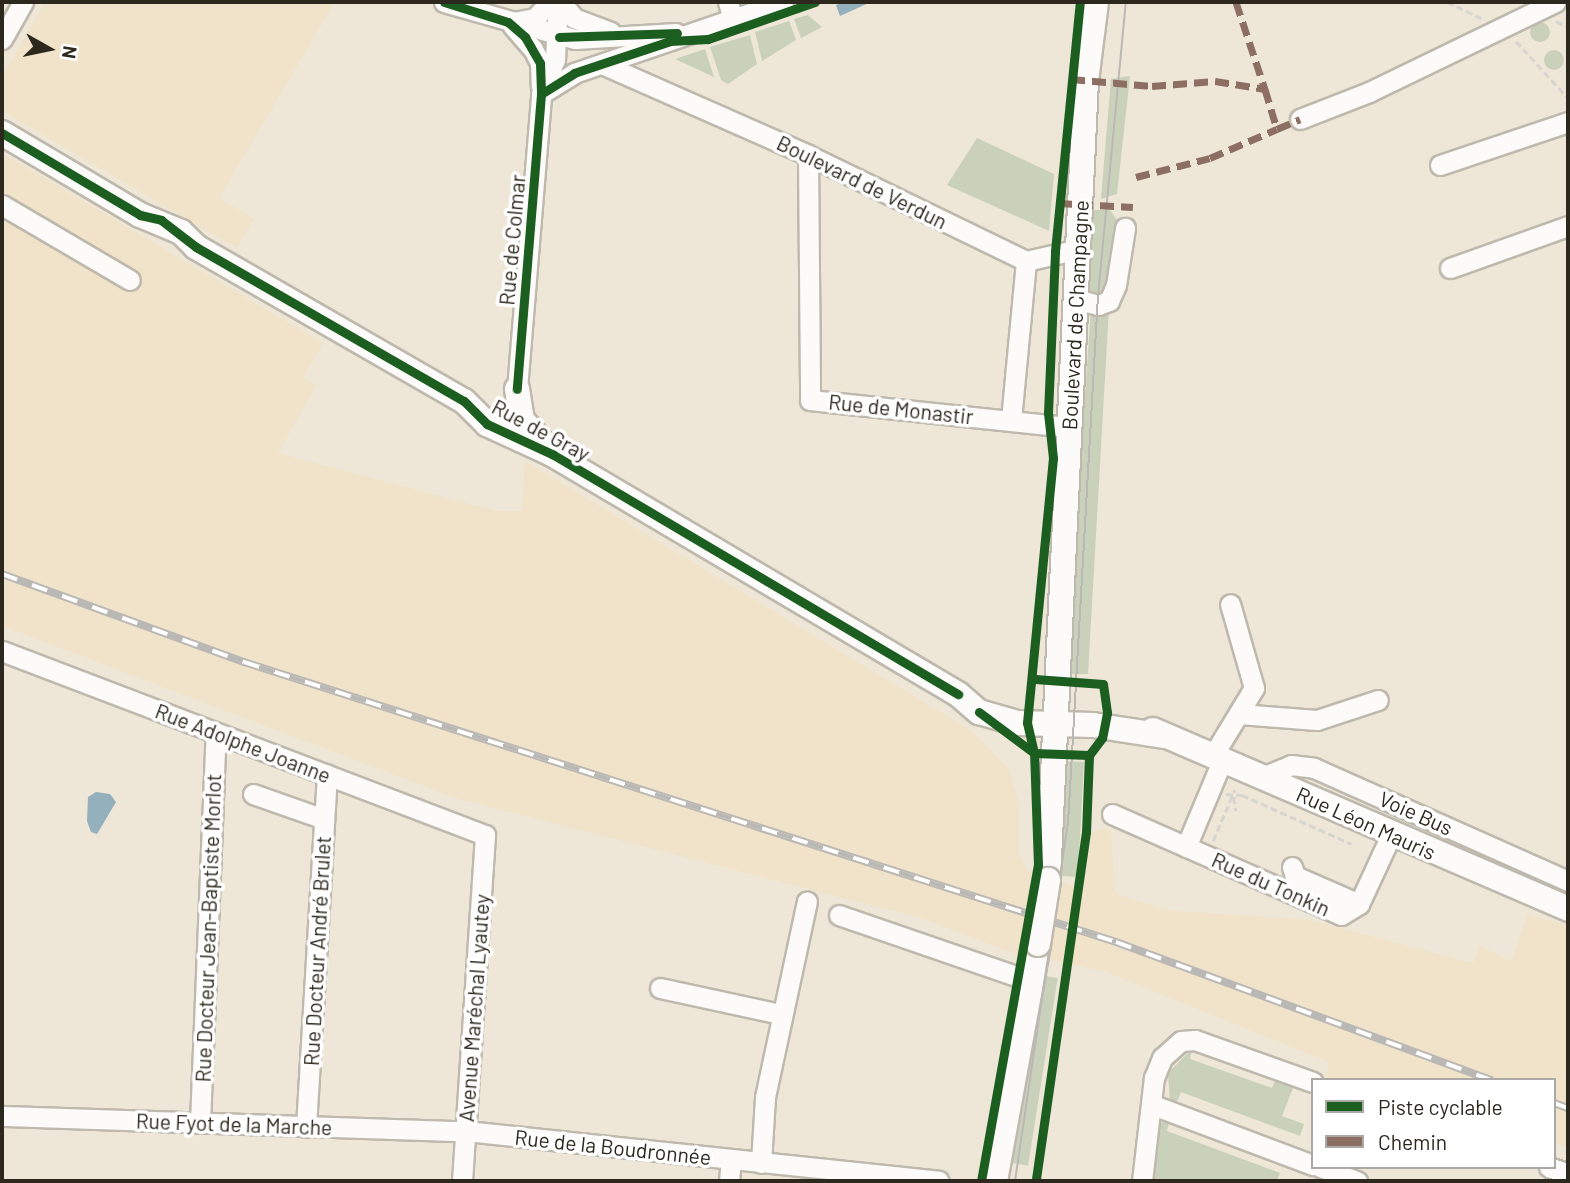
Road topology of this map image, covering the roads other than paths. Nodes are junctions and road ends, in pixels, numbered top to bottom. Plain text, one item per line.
1 (23, 2) edge
2 (444, 2) edge
3 (550, 2) edge
4 (559, 2) edge
5 (783, 2) edge
6 (1096, 2) edge
7 (1555, 2) edge
8 (1562, 2) edge
9 (1568, 4) edge
10 (731, 10) edge
11 (508, 22) junction
12 (691, 33) junction
13 (622, 34) junction
14 (559, 37) junction
15 (2, 39) edge
16 (644, 50) junction
17 (601, 64) junction
18 (646, 83) junction
19 (541, 94) junction
20 (1300, 119) dead end
21 (1568, 122) edge
22 (2, 133) edge
23 (807, 155) junction
24 (1440, 165) dead end
25 (2, 205) edge
26 (1568, 226) edge
27 (1125, 228) dead end
28 (1079, 249) junction
29 (1026, 261) junction
30 (1450, 268) dead end
31 (130, 280) dead end
32 (1076, 299) junction
33 (517, 389) junction
34 (464, 401) junction
35 (1011, 420) junction
36 (1068, 427) junction
37 (552, 454) junction
38 (1230, 604) dead end
39 (2, 651) edge
40 (1378, 700) dead end
41 (1239, 713) junction
42 (1054, 717) junction
43 (216, 733) junction
44 (1235, 766) junction
45 (327, 775) junction
46 (253, 793) dead end
47 (1112, 814) dead end
48 (324, 820) junction
49 (485, 835) joint
50 (1391, 835) junction
51 (1186, 847) junction
52 (1292, 867) dead end
53 (1568, 881) edge
54 (807, 901) dead end
55 (1360, 904) junction
56 (1568, 908) edge
57 (839, 915) dead end
58 (1031, 981) junction
59 (660, 988) dead end
60 (780, 1014) junction
61 (1311, 1081) edge
62 (1153, 1105) junction
63 (2, 1116) edge
64 (200, 1123) junction
65 (306, 1126) junction
66 (466, 1131) junction
67 (731, 1159) junction
68 (761, 1163) junction
69 (1311, 1164) edge
70 (1325, 1169) edge
71 (462, 1181) edge
72 (729, 1181) edge
73 (938, 1181) edge
74 (995, 1181) edge
75 (1142, 1181) edge
76 (1357, 1181) edge

1 - 15 street
2 - 11 street
3 - 11 street
4 - 13 street
4 - 14 street, Rue de Colmar
5 - 10 street
6 - 28 main road, Boulevard de Champagne
7 - 20 street
8 - 9 street
10 - 12 street
11 - 14 street
11 - 19 street
12 - 13 street
12 - 16 street
13 - 14 street
14 - 19 street, Rue de Colmar
16 - 17 street
16 - 18 street
17 - 18 street, Boulevard de Verdun
17 - 19 street
18 - 23 street, Boulevard de Verdun
19 - 33 street, Rue de Colmar
21 - 24 street
22 - 34 main road, Rue de Gray
23 - 29 street, Boulevard de Verdun
23 - 35 street, Rue de Monastir
25 - 31 street
26 - 30 street
27 - 32 street
28 - 29 street
28 - 32 main road, Boulevard de Champagne
29 - 35 street
32 - 36 main road, Boulevard de Champagne
33 - 34 main road
33 - 37 main road, Rue de Colmar
34 - 37 main road, Rue de Gray
35 - 36 street, Rue de Monastir
36 - 42 main road, Boulevard de Champagne
37 - 42 main road, Rue de Gray
38 - 41 street
39 - 43 street, Rue Adolphe Joanne
40 - 41 street
41 - 44 street
42 - 44 main road, Rue Léon Mauris
42 - 58 main road, Boulevard de Champagne, bridge
43 - 45 street, Rue Adolphe Joanne
43 - 64 street, Rue Docteur Jean-Baptiste Morlot
44 - 50 main road, Rue Léon Mauris
44 - 51 street
44 - 53 street, Voie Bus
45 - 48 street, Rue Docteur André Brulet
45 - 49 street, Rue Adolphe Joanne
46 - 48 street
47 - 51 street, Rue du Tonkin
48 - 65 street, Rue Docteur André Brulet
49 - 66 street, Avenue Maréchal Lyautey
50 - 55 street, Rue du Tonkin
50 - 56 main road, Rue Léon Mauris
51 - 55 street, Rue du Tonkin
52 - 55 street
54 - 60 street
57 - 58 street
58 - 74 main road, Boulevard de Champagne
59 - 60 street
60 - 68 street
61 - 62 street
62 - 69 street
62 - 75 street
63 - 64 street, Rue Fyot de la Marche
64 - 65 street, Rue Fyot de la Marche
65 - 66 street, Rue Fyot de la Marche
66 - 67 street, Rue de la Boudronnée
66 - 71 street, Avenue Maréchal Lyautey
67 - 68 street, Rue de la Boudronnée
67 - 72 street
68 - 73 street, Rue de la Boudronnée
70 - 76 street

